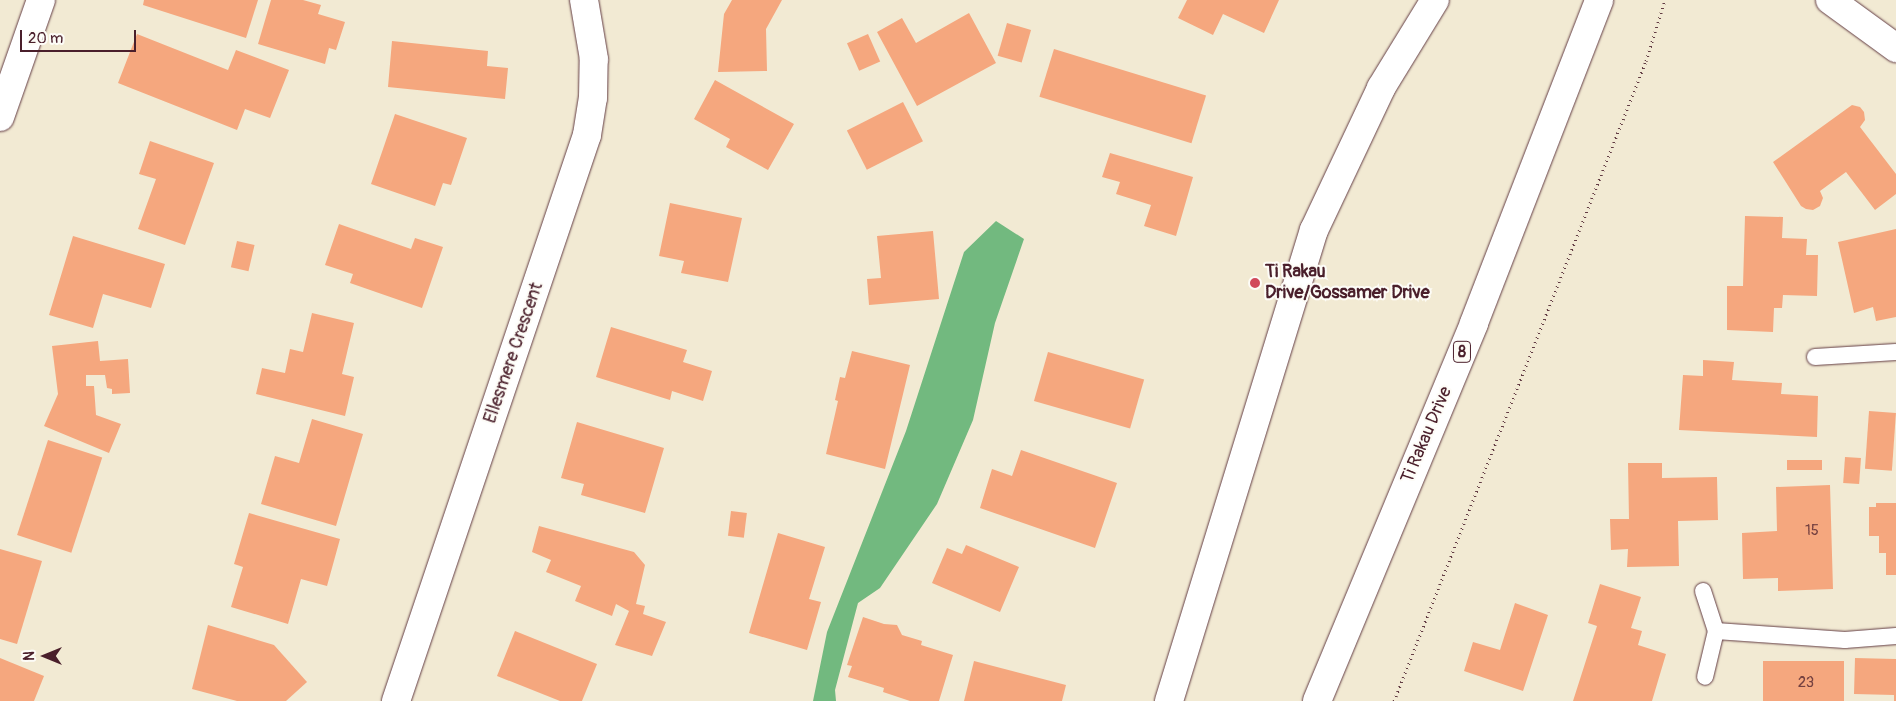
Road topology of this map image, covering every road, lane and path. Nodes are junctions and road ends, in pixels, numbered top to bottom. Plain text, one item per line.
1 (41, 0) edge
2 (584, 0) edge
3 (1435, 0) edge
4 (1599, 0) edge
5 (1665, 0) edge
6 (1830, 0) edge
7 (1896, 48) edge
8 (0, 117) edge
9 (1896, 352) edge
10 (1815, 357) dead end
11 (1703, 591) dead end
12 (1716, 631) junction
13 (1896, 636) edge
14 (1705, 677) dead end
15 (396, 701) edge
16 (1169, 701) edge
17 (1317, 701) edge
18 (1394, 701) edge

1 - 8 main road
2 - 15 main road, Ellesmere Crescent
3 - 16 main road
4 - 17 main road, Ti Rakau Drive / 8
5 - 18 path
6 - 7 main road
9 - 10 lane
11 - 12 lane
12 - 13 lane
12 - 14 lane

